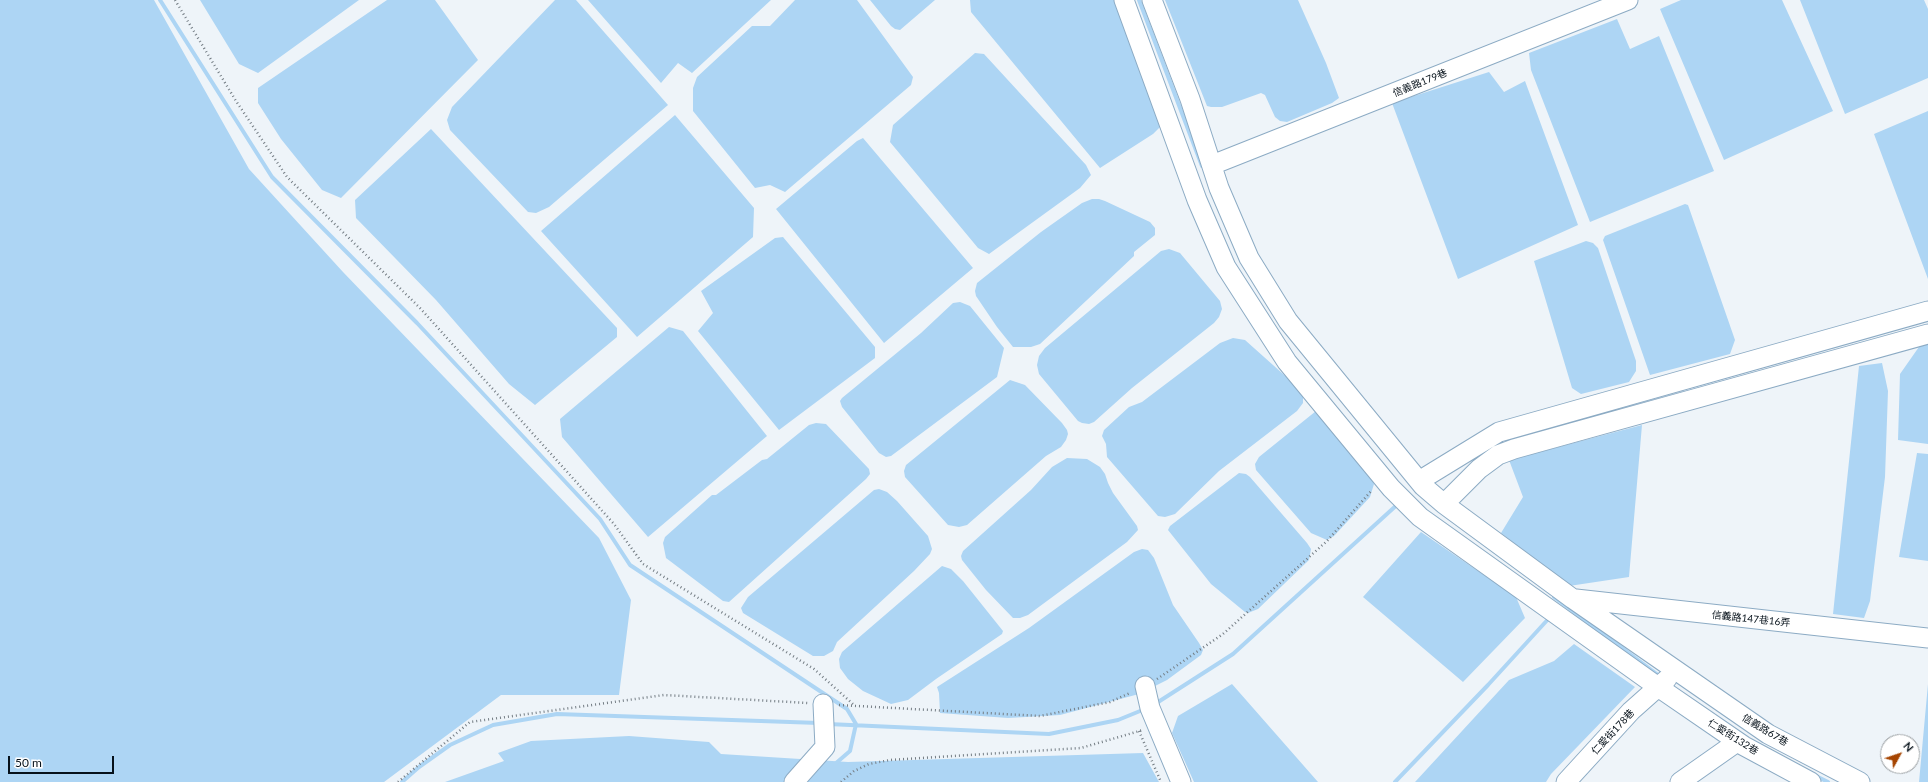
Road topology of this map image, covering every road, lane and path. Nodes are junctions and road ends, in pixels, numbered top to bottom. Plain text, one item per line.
1 (175, 0) edge
2 (1124, 0) edge
3 (1152, 0) edge
4 (1628, 0) edge
5 (1212, 165) junction
6 (1928, 311) edge
7 (1928, 334) edge
8 (1387, 483) junction
9 (1431, 492) junction
10 (1574, 599) junction
11 (1928, 638) edge
12 (1666, 679) junction
13 (1150, 703) junction
14 (823, 704) junction
15 (854, 706) junction
16 (1139, 731) junction
17 (1737, 742) junction
18 (1801, 780) edge
19 (398, 782) edge
20 (794, 782) edge
21 (841, 782) edge
22 (1162, 782) edge
23 (1181, 782) edge
24 (1566, 782) edge
25 (1680, 782) edge
26 (1860, 782) edge

1 - 15 path
2 - 8 street
3 - 5 street
4 - 5 street, 信義路179巷
5 - 9 street
6 - 9 street
7 - 9 street
8 - 12 street
8 - 13 path
9 - 10 street
10 - 11 street, 信義路147巷16弄
10 - 12 street
12 - 17 street, 仁愛街132巷
12 - 24 street, 仁愛街178巷
12 - 26 street, 信義路67巷
13 - 15 path
13 - 16 path
13 - 23 street
14 - 15 path
14 - 19 path
14 - 20 street
16 - 21 path
16 - 22 path
17 - 18 street, 仁愛街132巷
17 - 25 street

